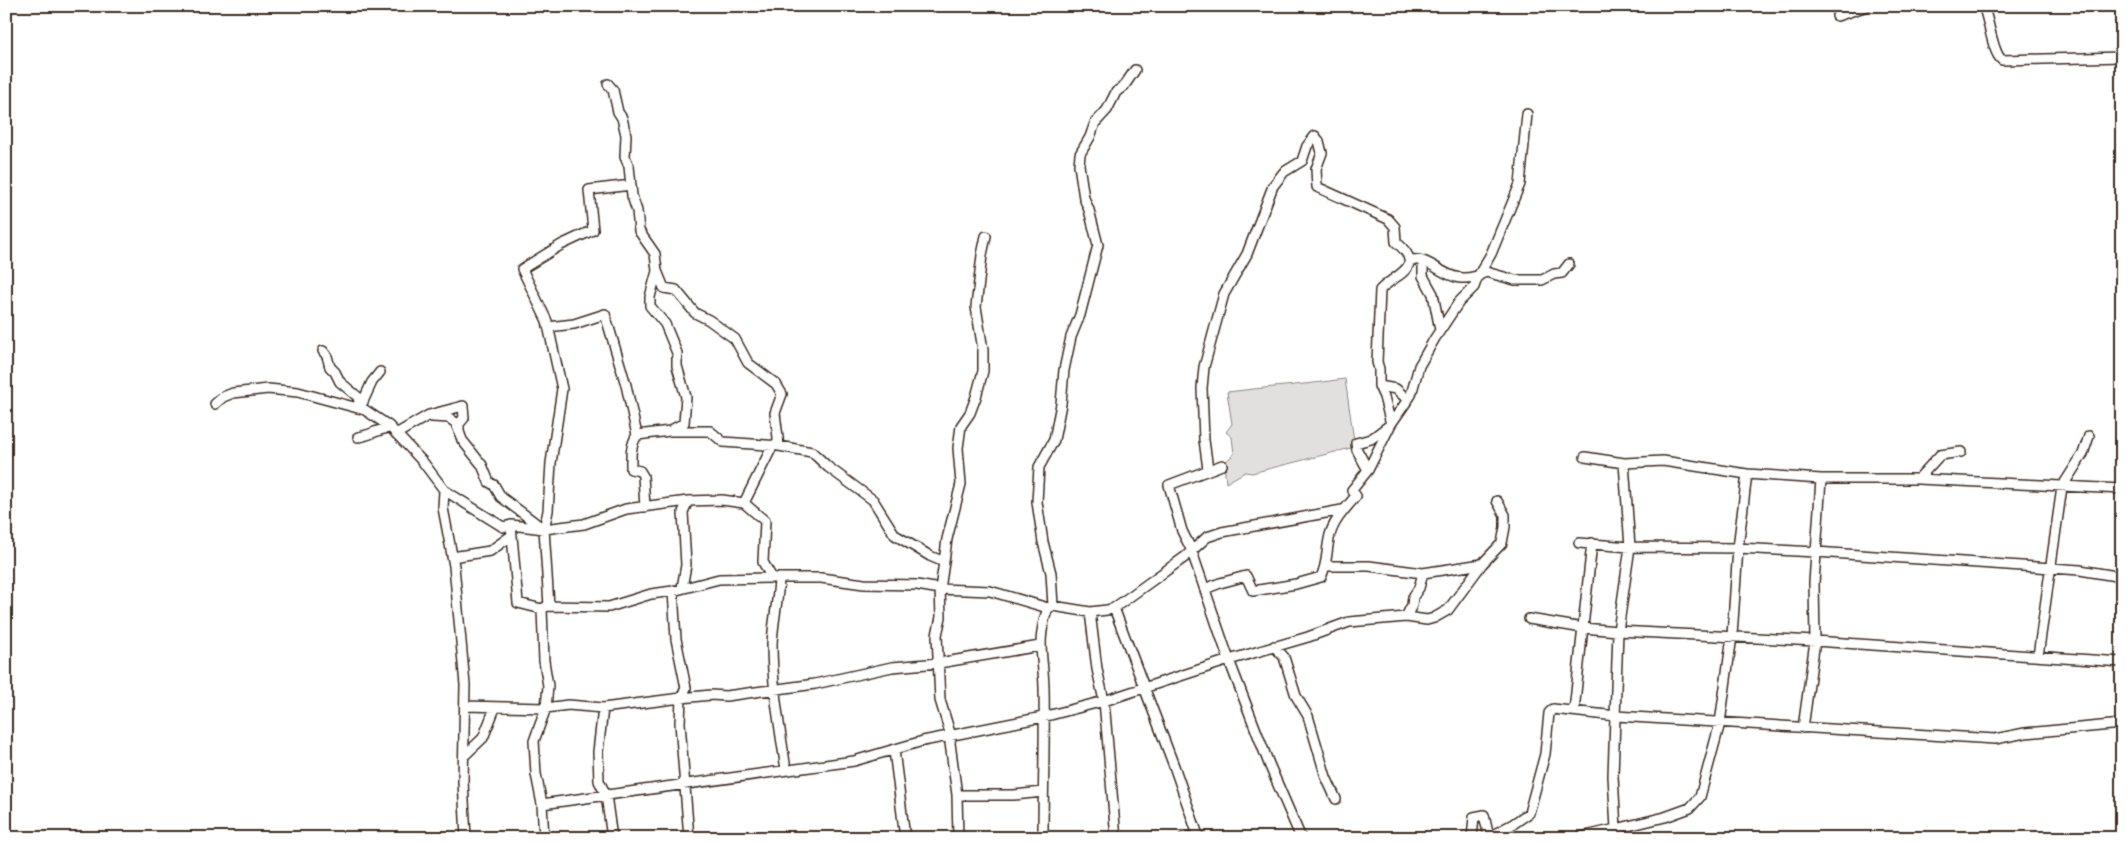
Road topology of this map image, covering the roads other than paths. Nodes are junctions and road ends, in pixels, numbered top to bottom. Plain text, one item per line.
1 (1867, 6) edge
2 (1983, 6) edge
3 (1837, 16) dead end
4 (2122, 57) edge
5 (1134, 70) dead end
6 (608, 84) dead end
7 (1527, 114) dead end
8 (631, 185) junction
9 (986, 236) dead end
10 (1410, 260) junction
11 (1423, 261) junction
12 (1570, 264) dead end
13 (657, 271) junction
14 (1478, 276) junction
15 (548, 327) junction
16 (1440, 330) junction
17 (323, 351) dead end
18 (380, 372) dead end
19 (1379, 386) junction
20 (1408, 400) junction
21 (215, 404) dead end
22 (360, 408) junction
23 (429, 415) junction
24 (1391, 424) junction
25 (389, 426) junction
26 (670, 430) junction
27 (458, 431) junction
28 (396, 434) junction
29 (637, 435) junction
30 (2089, 436) dead end
31 (358, 437) dead end
32 (776, 446) junction
33 (1961, 452) dead end
34 (1585, 457) dead end
35 (1624, 463) junction
36 (1222, 465) dead end
37 (1208, 469) junction
38 (1368, 470) junction
39 (1747, 474) junction
40 (1821, 479) junction
41 (1918, 479) junction
42 (2062, 487) junction
43 (2122, 489) edge
44 (444, 490) junction
45 (1497, 500) dead end
46 (688, 501) junction
47 (744, 503) junction
48 (645, 507) junction
49 (1342, 510) junction
50 (511, 525) junction
51 (544, 529) junction
52 (511, 536) junction
53 (1579, 543) dead end
54 (1592, 543) junction
55 (1630, 547) junction
56 (1738, 548) junction
57 (1192, 549) junction
58 (1816, 552) junction
59 (452, 557) junction
60 (944, 562) junction
61 (1482, 564) junction
62 (1326, 566) junction
63 (2051, 568) junction
64 (1423, 573) junction
65 (2122, 577) edge
66 (775, 579) junction
67 (682, 588) junction
68 (940, 589) junction
69 (1205, 589) junction
70 (673, 591) junction
71 (1051, 607) junction
72 (545, 608) junction
73 (1114, 608) junction
74 (1090, 612) junction
75 (1406, 617) junction
76 (1529, 619) dead end
77 (1582, 628) junction
78 (1618, 631) junction
79 (1732, 636) junction
80 (1815, 641) junction
81 (1040, 646) junction
82 (1274, 646) junction
83 (2038, 656) junction
84 (1229, 660) junction
85 (2122, 662) edge
86 (939, 663) junction
87 (1145, 687) junction
88 (775, 690) junction
89 (681, 698) junction
90 (1104, 701) junction
91 (465, 706) junction
92 (495, 708) junction
93 (546, 708) junction
94 (603, 708) junction
95 (1574, 711) junction
96 (1616, 716) junction
97 (1043, 717) junction
98 (1720, 723) junction
99 (2122, 724) edge
100 (1803, 728) junction
101 (951, 736) junction
102 (894, 750) junction
103 (464, 756) junction
104 (786, 770) junction
105 (685, 785) junction
106 (1043, 792) junction
107 (606, 795) junction
108 (957, 795) junction
109 (1336, 799) dead end
110 (542, 804) junction
111 (1613, 833) edge
112 (1198, 836) edge
113 (466, 838) edge
114 (544, 838) edge
115 (612, 838) edge
116 (689, 838) edge
117 (905, 838) edge
118 (958, 838) edge
119 (1043, 838) edge
120 (1116, 838) edge
121 (1183, 838) edge
122 (1302, 838) edge
123 (1472, 838) edge
124 (1577, 838) edge

1 - 3 street
2 - 4 street
5 - 71 street
6 - 8 street
7 - 14 street
8 - 13 street
8 - 15 street
9 - 60 street
10 - 11 street
10 - 19 street
10 - 37 street
11 - 14 street
11 - 16 street
12 - 14 street
13 - 26 street
13 - 32 street
14 - 16 street
15 - 29 street
15 - 51 street
16 - 20 street
17 - 22 street
18 - 22 street
19 - 20 street
19 - 24 street
20 - 24 street
21 - 22 street
22 - 25 street
23 - 27 street
23 - 27 street
23 - 28 street
24 - 38 street
24 - 38 street
25 - 28 street
25 - 31 street
26 - 29 street
26 - 32 street
27 - 51 street
28 - 44 street
29 - 48 street
30 - 42 street
32 - 47 street
32 - 60 street
33 - 41 street
34 - 35 street
35 - 39 street
35 - 55 street
36 - 37 street
37 - 57 street
38 - 49 street
39 - 40 street
39 - 56 street
40 - 41 street
40 - 58 street
41 - 42 street
42 - 43 street
42 - 63 street
44 - 50 street
44 - 59 street
45 - 61 street
46 - 47 street
46 - 48 street
46 - 67 street
47 - 66 street
48 - 51 street
49 - 57 street
49 - 62 street
50 - 51 street
50 - 52 street
51 - 72 street
52 - 59 street
52 - 72 street
53 - 54 street
54 - 55 street
54 - 77 street
55 - 56 street
55 - 78 street
56 - 58 street
56 - 79 street
57 - 69 street
57 - 73 street
58 - 63 street
58 - 80 street
59 - 91 street
60 - 68 street
61 - 64 street
61 - 75 street
62 - 64 street
62 - 69 street
63 - 65 street
63 - 83 street
64 - 75 street
66 - 67 street
66 - 68 street
66 - 88 street
67 - 70 street
68 - 71 street
68 - 86 street
69 - 84 street
70 - 72 street
70 - 89 street
71 - 74 street
71 - 81 street
72 - 93 street
73 - 74 street
73 - 87 street
74 - 90 street
75 - 82 street
76 - 77 street
77 - 78 street
77 - 95 street
78 - 79 street
78 - 96 street
79 - 80 street
79 - 98 street
80 - 83 street
80 - 100 street
81 - 86 street
81 - 97 street
82 - 84 street
82 - 109 street
83 - 85 street
84 - 87 street
84 - 122 street
86 - 88 street
86 - 101 street
87 - 90 street
87 - 112 street
88 - 89 street
88 - 104 street
89 - 94 street
89 - 105 street
90 - 97 street
90 - 120 street
91 - 92 street
91 - 103 street
92 - 93 street
92 - 103 street
93 - 94 street
93 - 110 street
94 - 107 street
95 - 96 street
95 - 123 street
96 - 98 street
96 - 111 street
97 - 101 street
97 - 106 street
98 - 100 street
98 - 111 street
99 - 100 street
101 - 102 street
101 - 108 street
102 - 104 street
102 - 117 street
103 - 113 street
104 - 105 street
105 - 107 street
105 - 116 street
106 - 108 street
106 - 119 street
107 - 110 street
107 - 115 street
108 - 118 street
110 - 114 street
111 - 124 street
112 - 121 street

